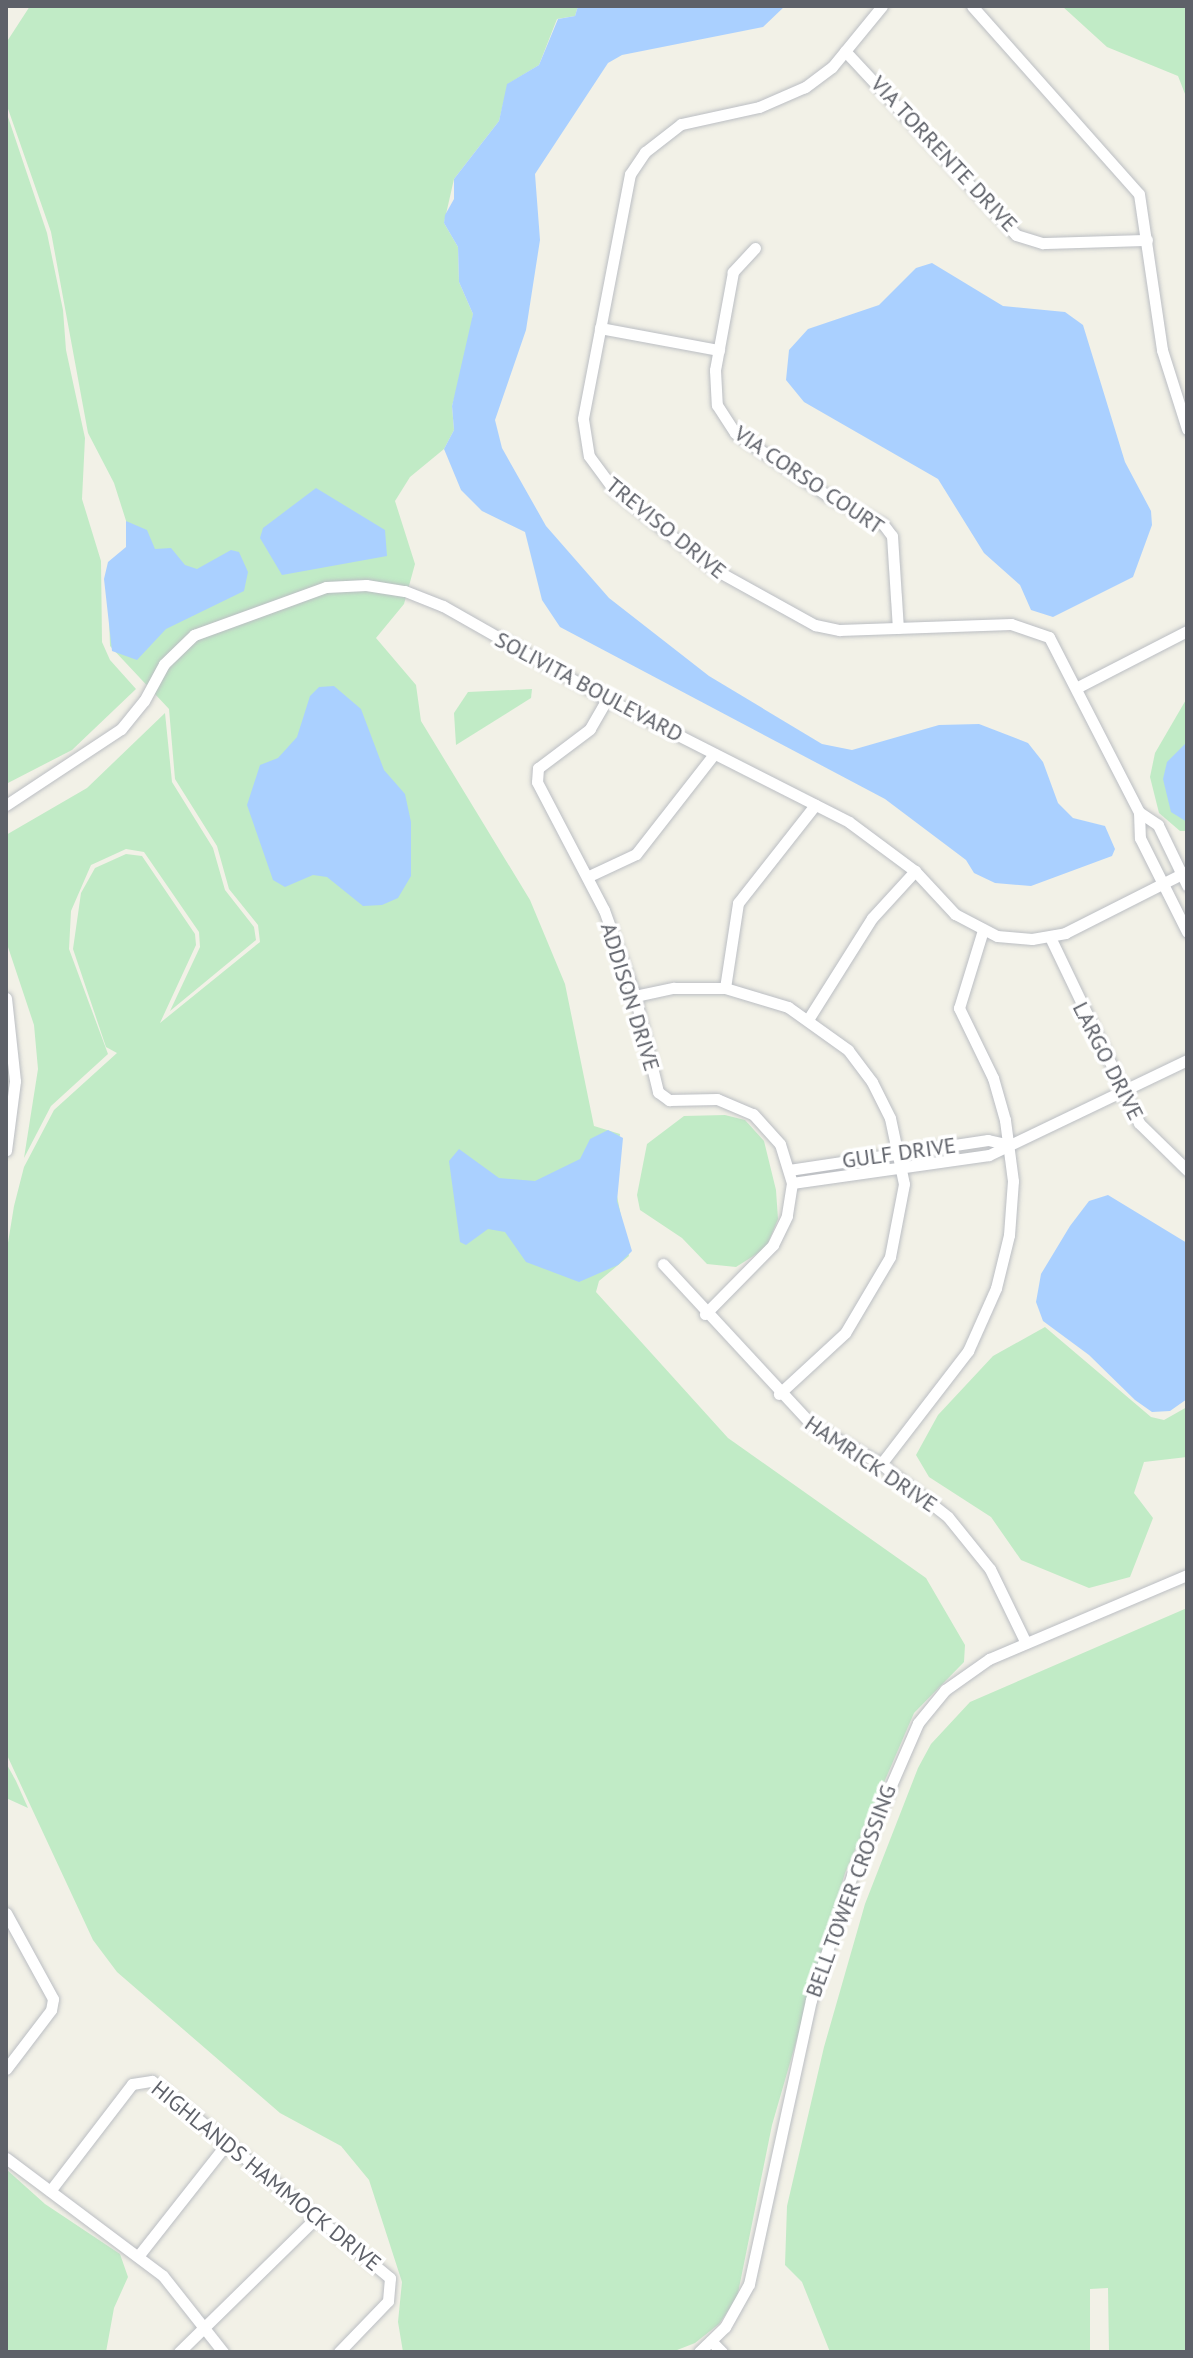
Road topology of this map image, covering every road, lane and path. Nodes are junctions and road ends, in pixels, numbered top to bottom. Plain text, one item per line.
1 (882, 6) edge
2 (972, 6) edge
3 (845, 51) junction
4 (1147, 240) junction
5 (755, 248) dead end
6 (600, 328) junction
7 (719, 350) junction
8 (1187, 429) edge
9 (898, 628) junction
10 (1187, 631) edge
11 (1076, 688) junction
12 (607, 699) junction
13 (714, 754) junction
14 (6, 805) edge
15 (815, 805) junction
16 (1139, 812) junction
17 (915, 871) junction
18 (589, 876) junction
19 (1185, 877) edge
20 (1163, 884) junction
21 (983, 930) junction
22 (1187, 932) edge
23 (1050, 937) junction
24 (725, 988) junction
25 (635, 996) junction
26 (6, 998) edge
27 (809, 1018) junction
28 (1187, 1060) edge
29 (1124, 1092) junction
30 (1009, 1145) junction
31 (6, 1150) edge
32 (901, 1153) junction
33 (903, 1167) junction
34 (789, 1170) junction
35 (1187, 1170) edge
36 (792, 1183) junction
37 (663, 1264) dead end
38 (705, 1314) junction
39 (779, 1394) junction
40 (881, 1464) junction
41 (1187, 1575) edge
42 (1026, 1643) junction
43 (7, 1920) edge
44 (6, 2069) edge
45 (228, 2142) junction
46 (6, 2158) edge
47 (50, 2191) junction
48 (318, 2216) junction
49 (139, 2255) junction
50 (207, 2330) junction
51 (711, 2341) junction
52 (179, 2352) edge
53 (223, 2352) edge
54 (339, 2352) edge
55 (699, 2352) edge
56 (722, 2352) edge

1 - 3 street, TREVISO DRIVE
2 - 4 street
3 - 4 street, VIA TORRENTE DRIVE
3 - 6 street, TREVISO DRIVE
4 - 8 street
5 - 7 street, VIA CORSO COURT
6 - 7 street
6 - 9 street, TREVISO DRIVE
7 - 9 street, VIA CORSO COURT
9 - 11 street, TREVISO DRIVE
10 - 11 street
11 - 16 street, TREVISO DRIVE
12 - 13 street, SOLIVITA BOULEVARD
12 - 14 street, SOLIVITA BOULEVARD
12 - 18 street, ADDISON DRIVE
13 - 15 street, SOLIVITA BOULEVARD
13 - 18 street
15 - 17 street, SOLIVITA BOULEVARD
15 - 24 street
16 - 19 street, TREVISO DRIVE
16 - 20 street, TREVISO DRIVE
17 - 21 street, SOLIVITA BOULEVARD
17 - 27 street
18 - 25 street, ADDISON DRIVE
19 - 20 street, SOLIVITA BOULEVARD
20 - 22 street, TREVISO DRIVE
20 - 23 street, SOLIVITA BOULEVARD
21 - 23 street, SOLIVITA BOULEVARD
21 - 30 street
23 - 29 street, LARGO DRIVE
24 - 25 street
24 - 27 street
25 - 34 street, ADDISON DRIVE
26 - 31 street
27 - 32 street
28 - 29 street, GULF DRIVE
29 - 30 street, GULF DRIVE
29 - 35 street, LARGO DRIVE
30 - 32 street, GULF DRIVE
30 - 33 street, GULF DRIVE
30 - 40 street
32 - 33 street
32 - 34 street, GULF DRIVE
33 - 36 street, GULF DRIVE
33 - 39 street
34 - 36 street, ADDISON DRIVE
36 - 38 street, ADDISON DRIVE
37 - 38 street, HAMRICK DRIVE
38 - 39 street, HAMRICK DRIVE
39 - 40 street, HAMRICK DRIVE
40 - 42 street, HAMRICK DRIVE
41 - 42 street, BELL TOWER CROSSING
42 - 51 street, BELL TOWER CROSSING
43 - 44 street
45 - 47 street, HIGHLANDS HAMMOCK DRIVE
45 - 48 street, HIGHLANDS HAMMOCK DRIVE
45 - 49 street
46 - 47 street
47 - 49 street
48 - 50 street
48 - 54 street, HIGHLANDS HAMMOCK DRIVE
49 - 50 street
50 - 52 street
50 - 53 street
51 - 55 street, BELL TOWER CROSSING
51 - 56 street

